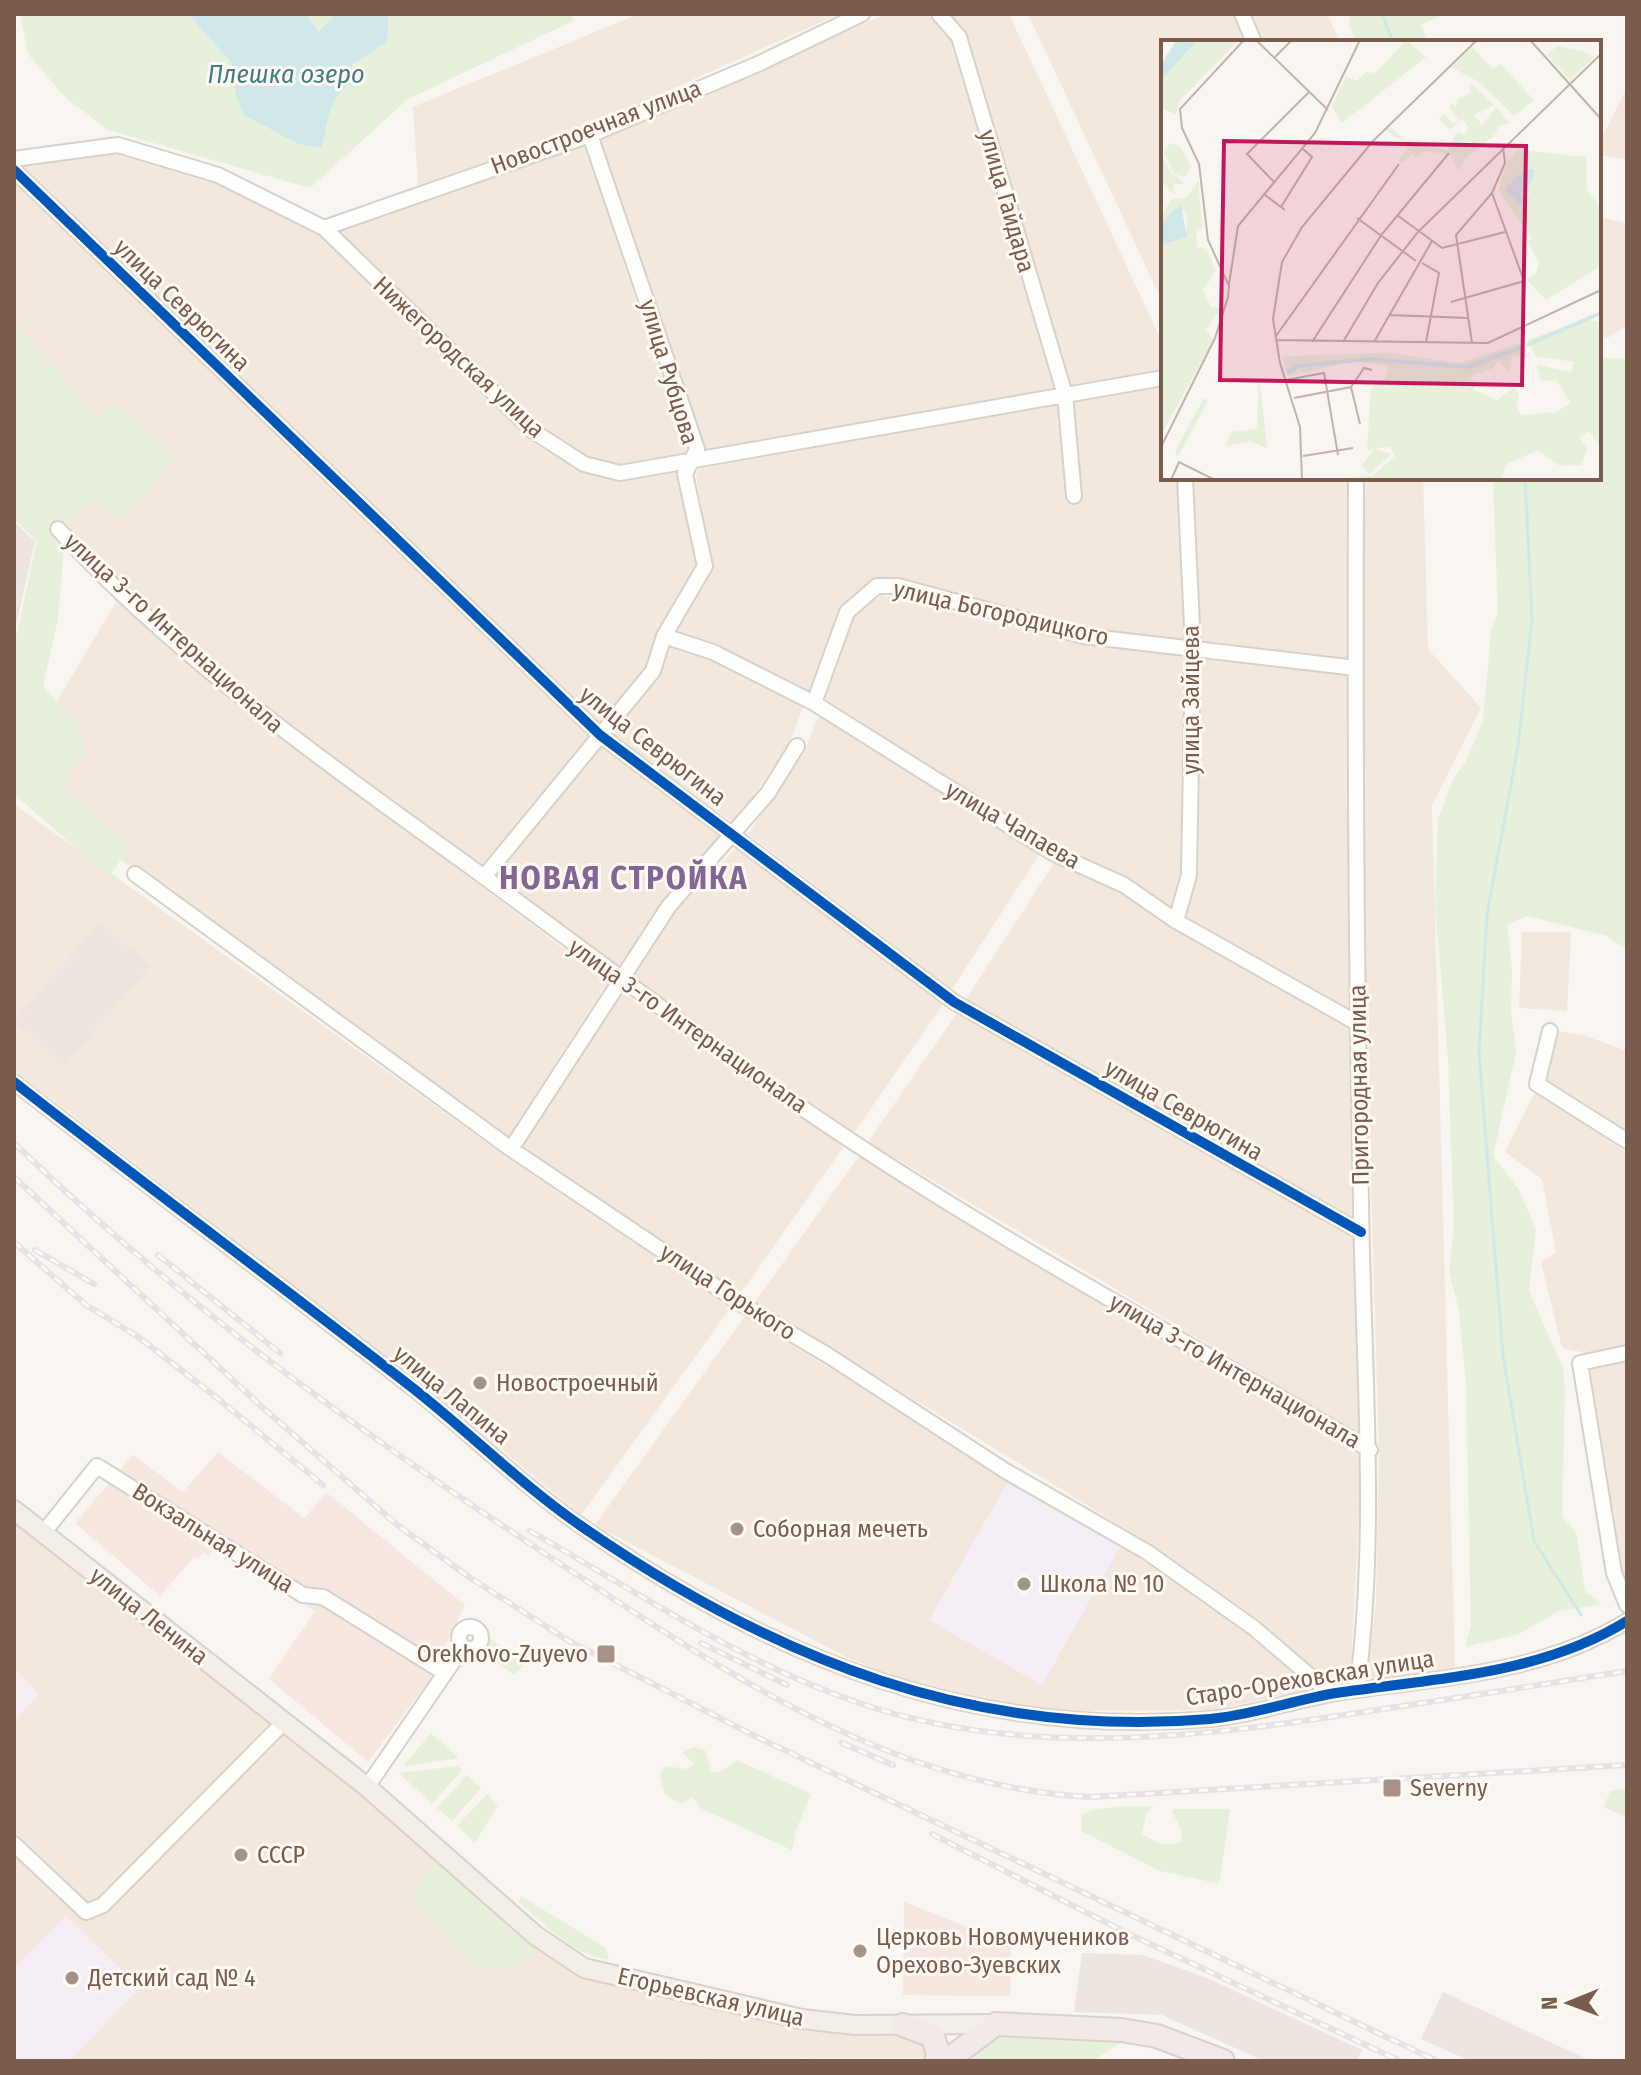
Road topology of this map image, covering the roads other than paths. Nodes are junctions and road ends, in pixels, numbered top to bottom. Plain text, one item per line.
1 (862, 14) edge
2 (939, 14) edge
3 (1242, 14) edge
4 (1253, 40) edge
5 (590, 135) junction
6 (14, 159) edge
7 (14, 170) edge
8 (324, 228) junction
9 (1161, 378) edge
10 (1065, 395) junction
11 (691, 461) junction
12 (1185, 480) edge
13 (1356, 480) edge
14 (1074, 496) dead end
15 (58, 529) dead end
16 (664, 636) junction
17 (1193, 648) junction
18 (1356, 668) junction
19 (814, 703) junction
20 (600, 735) junction
21 (797, 746) dead end
22 (734, 835) junction
23 (135, 874) dead end
24 (484, 877) junction
25 (1176, 921) junction
26 (620, 980) junction
27 (1357, 1023) junction
28 (1550, 1031) dead end
29 (14, 1082) edge
30 (1627, 1141) edge
31 (511, 1149) junction
32 (1361, 1232) junction
33 (1627, 1353) edge
34 (1370, 1450) junction
35 (14, 1510) edge
36 (44, 1532) junction
37 (1627, 1605) edge
38 (1627, 1621) edge
39 (463, 1647) dead end
40 (445, 1673) junction
41 (896, 1688) joint
42 (1357, 1690) junction
43 (1331, 1694) junction
44 (283, 1723) junction
45 (367, 1787) junction
46 (14, 1844) edge
47 (996, 2024) junction
48 (903, 2025) junction
49 (936, 2061) edge
50 (946, 2061) edge
51 (1223, 2061) edge

1 - 5 street, Новостроечная улица
2 - 10 street, улица Гайдара
3 - 4 street
5 - 8 street, Новостроечная улица
5 - 11 street, улица Рубцова
6 - 8 street, Нижегородская улица
7 - 20 street, улица Севрюгина
8 - 11 street, Нижегородская улица
9 - 10 street, Нижегородская улица
10 - 11 street, Нижегородская улица
10 - 14 street, улица Гайдара
11 - 16 street, улица Рубцова
12 - 17 street, улица Зайцева
13 - 18 street, Пригородная улица
15 - 24 street, улица 3-го Интернационала
16 - 19 street, улица Чапаева
16 - 20 street, улица Рубцова
17 - 18 street, улица Богородицкого
17 - 19 street, улица Богородицкого
17 - 25 street, улица Зайцева
18 - 27 street, Пригородная улица
19 - 25 street, улица Чапаева
20 - 22 street, улица Севрюгина
20 - 24 street, улица Рубцова
21 - 22 street
22 - 26 street
22 - 32 street, улица Севрюгина
23 - 31 street, улица Горького
24 - 26 street, улица 3-го Интернационала
25 - 27 street, улица Чапаева
26 - 31 street
26 - 34 street, улица 3-го Интернационала
27 - 32 street, Пригородная улица
28 - 30 street
29 - 41 street, улица Лапина
31 - 43 street, улица Горького
32 - 34 street, Пригородная улица
33 - 37 street
34 - 42 street, Пригородная улица
35 - 36 main road, улица Ленина
36 - 40 street, Вокзальная улица
36 - 44 main road, улица Ленина
38 - 42 street, Старо-Ореховская улица
39 - 40 street
40 - 45 street
41 - 43 street, Старо-Ореховская улица
42 - 43 street, Старо-Ореховская улица
44 - 45 main road, Егорьевская улица
44 - 46 street
45 - 48 main road, Егорьевская улица
47 - 48 main road, Егорьевская улица
47 - 50 highway
47 - 51 highway, Егорьевская улица
48 - 49 highway

